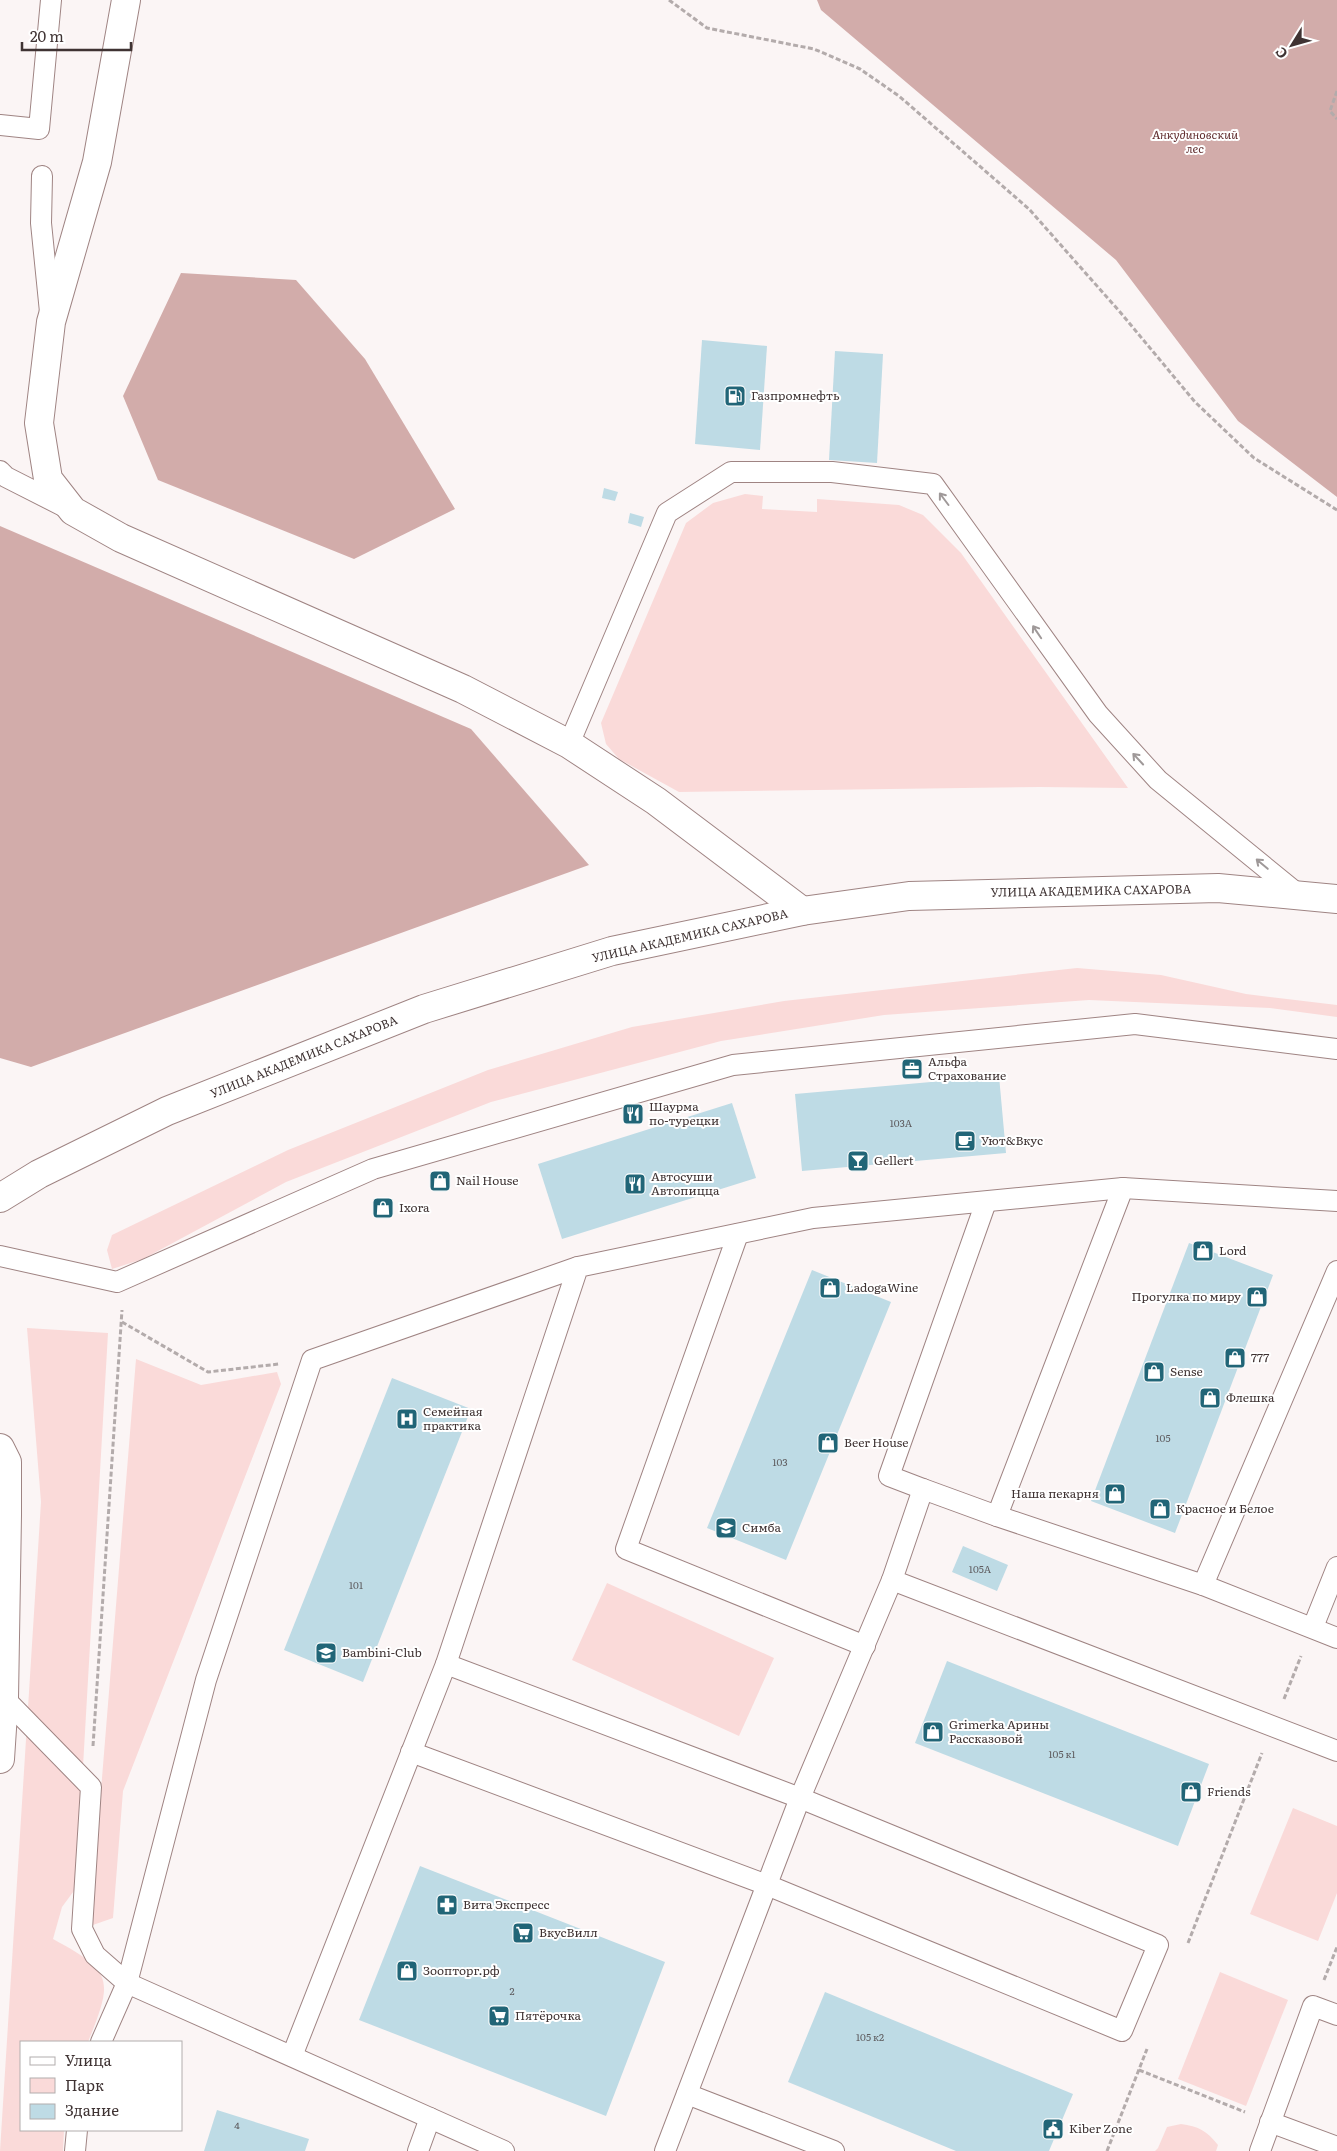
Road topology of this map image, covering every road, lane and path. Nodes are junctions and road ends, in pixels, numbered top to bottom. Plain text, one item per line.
1 (51, 0) edge
2 (126, 0) edge
3 (669, 0) edge
4 (1337, 90) edge
5 (1337, 118) edge
6 (0, 125) edge
7 (42, 176) dead end
8 (51, 322) junction
9 (2, 475) edge
10 (1337, 510) edge
11 (73, 511) junction
12 (569, 744) junction
13 (1299, 895) junction
14 (1337, 899) edge
15 (802, 911) junction
16 (1337, 1049) edge
17 (1123, 1188) junction
18 (0, 1198) edge
19 (1337, 1200) edge
20 (986, 1202) junction
21 (738, 1234) junction
22 (0, 1256) edge
23 (578, 1268) junction
24 (1337, 1271) edge
25 (123, 1280) junction
26 (121, 1322) junction
27 (312, 1360) junction
28 (0, 1448) edge
29 (923, 1489) junction
30 (997, 1516) junction
31 (1337, 1567) edge
32 (892, 1580) junction
33 (1203, 1585) junction
34 (3, 1613) edge
35 (1313, 1627) junction
36 (1337, 1638) edge
37 (865, 1646) junction
38 (446, 1664) junction
39 (4, 1698) junction
40 (1274, 1725) junction
41 (1337, 1750) edge
42 (411, 1752) junction
43 (0, 1759) edge
44 (90, 1787) junction
45 (800, 1798) junction
46 (767, 1886) junction
47 (1185, 1951) dead end
48 (127, 1983) junction
49 (1337, 2015) edge
50 (102, 2041) edge
51 (1149, 2042) dead end
52 (292, 2056) junction
53 (1139, 2070) junction
54 (687, 2094) junction
55 (430, 2118) junction
56 (1270, 2122) junction
57 (76, 2131) edge
58 (1337, 2147) edge
59 (75, 2151) edge
60 (418, 2151) edge
61 (504, 2151) edge
62 (664, 2151) edge
63 (834, 2151) edge
64 (1107, 2151) edge
65 (1260, 2151) edge

1 - 6 lane
2 - 8 street
3 - 10 path
4 - 5 path
7 - 8 lane
8 - 11 street
9 - 11 lane
11 - 12 street
13 -> 12 lane
12 - 15 street
13 - 14 street, УЛИЦА АКАДЕМИКА САХАРОВА
13 - 15 street, УЛИЦА АКАДЕМИКА САХАРОВА
15 - 18 street, УЛИЦА АКАДЕМИКА САХАРОВА
16 - 25 lane
17 - 19 lane
17 - 20 lane
17 - 30 lane
20 - 21 lane
20 - 29 lane
21 - 23 lane
21 - 37 lane
22 - 25 lane
23 - 27 lane
23 - 38 lane
24 - 33 lane
25 - 26 path
26 - 27 path
26 - 44 path
27 - 48 lane
28 - 34 street
29 - 30 lane
29 - 32 lane
30 - 33 lane
31 - 35 lane
32 - 37 lane
32 - 40 lane
33 - 35 lane
34 - 39 street
35 - 36 lane
35 - 40 path
37 - 45 lane
38 - 42 lane
38 - 45 lane
39 - 43 street
39 - 44 lane
40 - 41 lane
40 - 47 path
42 - 46 lane
42 - 52 lane
44 - 48 lane
45 - 46 lane
45 - 46 lane
46 - 54 lane
48 - 50 lane
48 - 52 lane
49 - 56 lane
51 - 53 path
52 - 55 lane
53 - 56 path
53 - 64 path
54 - 62 lane
54 - 63 lane
55 - 60 lane
55 - 61 lane
56 - 58 lane
56 - 65 lane
57 - 59 lane

